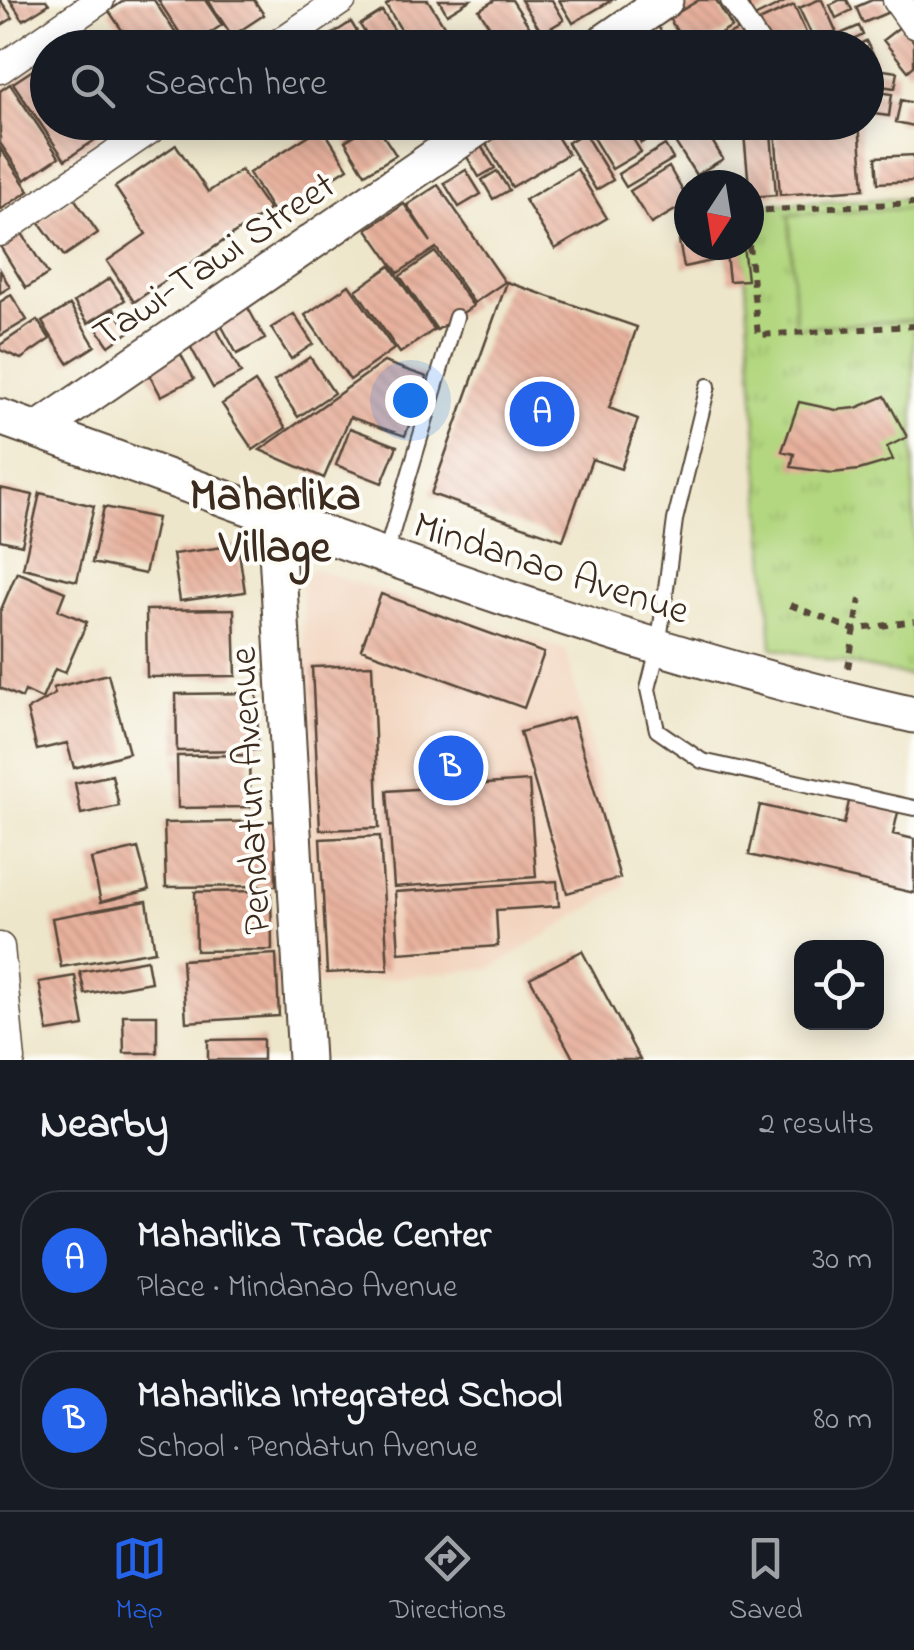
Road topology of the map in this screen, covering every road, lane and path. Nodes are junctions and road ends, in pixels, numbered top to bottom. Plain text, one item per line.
1 (100, 0) edge
2 (342, 0) edge
3 (665, 0) edge
4 (731, 0) edge
5 (897, 0) edge
6 (914, 24) edge
7 (57, 30) edge
8 (298, 30) edge
9 (622, 30) edge
10 (751, 30) edge
11 (30, 48) edge
12 (0, 69) edge
13 (135, 140) edge
14 (460, 140) edge
15 (914, 203) edge
16 (764, 210) edge
17 (0, 232) edge
18 (750, 260) edge
19 (456, 318) dead end
20 (914, 326) edge
21 (708, 386) dead end
22 (0, 417) edge
23 (38, 430) junction
24 (275, 516) junction
25 (385, 556) junction
26 (860, 599) dead end
27 (790, 605) dead end
28 (914, 622) edge
29 (854, 630) junction
30 (658, 648) junction
31 (843, 699) junction
32 (914, 714) edge
33 (914, 808) edge
34 (0, 946) edge
35 (10, 1060) edge
36 (306, 1060) edge

1 - 7 street
2 - 8 street
3 - 9 street
4 - 10 street
5 - 6 street
11 - 12 street
13 - 17 street
14 - 23 street, Tawi-Tawi Street
15 - 16 path
18 - 20 path
19 - 25 lane
21 - 30 lane
22 - 23 street, Mindanao Avenue
23 - 24 street, Mindanao Avenue
24 - 25 street, Mindanao Avenue
24 - 36 street, Pendatun Avenue
25 - 30 street, Mindanao Avenue
26 - 29 path
27 - 29 path
28 - 29 path
29 - 31 path
30 - 31 street, Mindanao Avenue
30 - 33 lane
31 - 32 street, Mindanao Avenue
34 - 35 street

